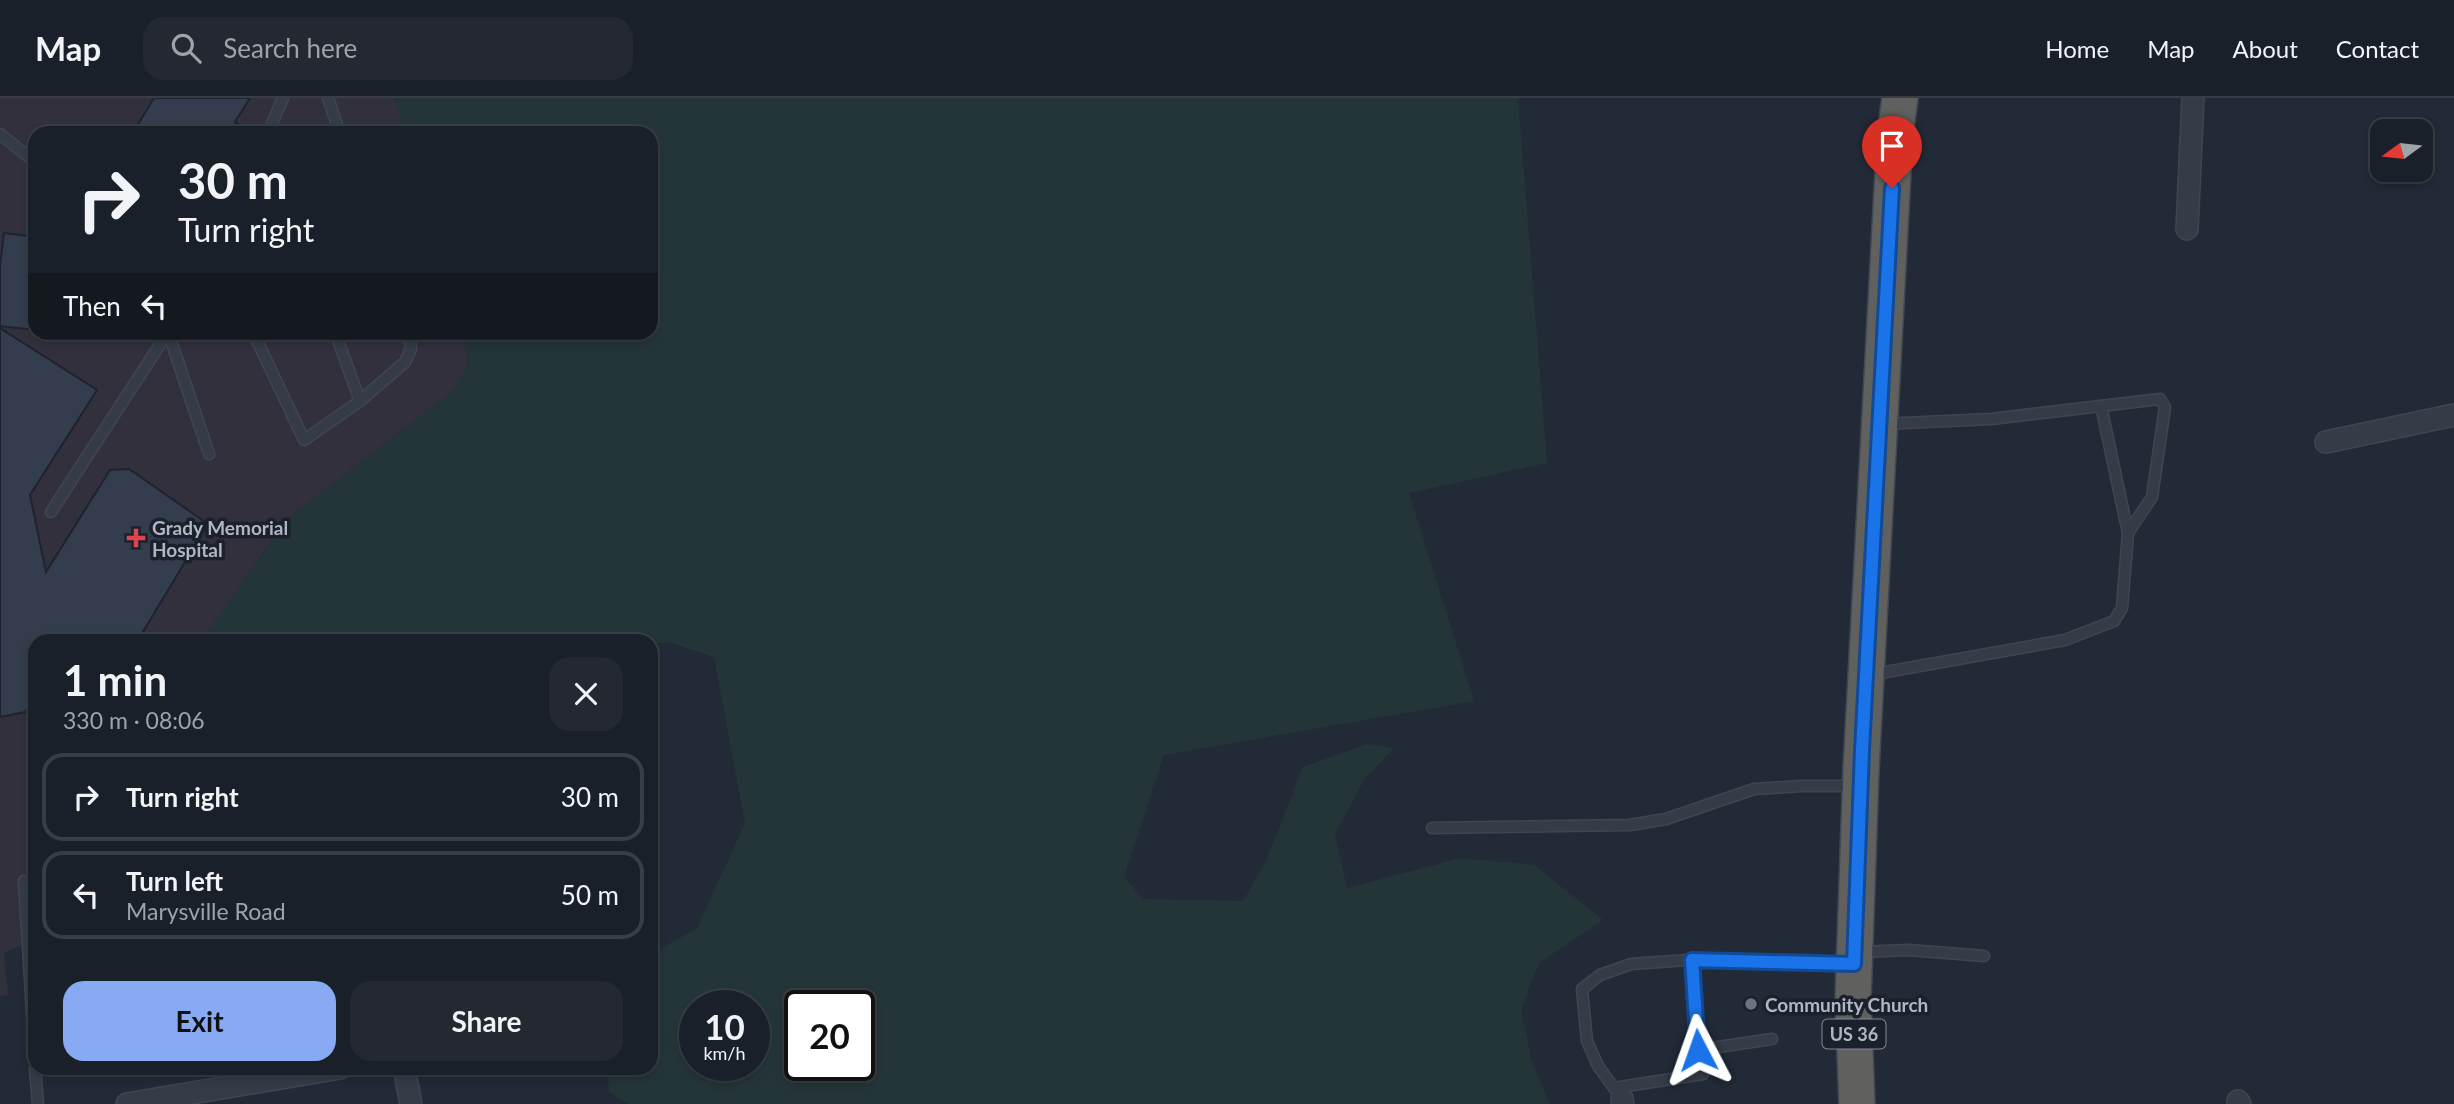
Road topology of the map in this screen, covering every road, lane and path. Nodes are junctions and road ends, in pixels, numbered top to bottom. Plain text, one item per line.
1 (283, 98) edge
2 (328, 98) edge
3 (1899, 98) edge
4 (2193, 98) edge
5 (271, 126) edge
6 (338, 126) edge
7 (0, 134) edge
8 (28, 156) edge
9 (2187, 229) dead end
10 (163, 340) edge
11 (171, 340) edge
12 (257, 340) edge
13 (338, 340) edge
14 (410, 340) edge
15 (360, 401) junction
16 (2101, 406) junction
17 (2454, 415) edge
18 (1880, 424) junction
19 (2326, 442) dead end
20 (209, 454) dead end
21 (51, 512) dead end
22 (2128, 533) junction
23 (1866, 676) junction
24 (1861, 786) junction
25 (1432, 828) dead end
26 (24, 881) dead end
27 (28, 947) edge
28 (1984, 956) dead end
29 (1854, 958) junction
30 (1692, 960) junction
31 (1772, 1039) dead end
32 (1698, 1050) junction
33 (36, 1075) edge
34 (299, 1075) edge
35 (405, 1075) edge
36 (1620, 1097) edge
37 (38, 1104) edge
38 (127, 1104) edge
39 (411, 1104) edge
40 (1857, 1104) edge

1 - 5 lane
2 - 6 lane
3 - 18 highway, US 36
4 - 9 street
7 - 8 lane
10 - 21 lane
11 - 20 lane
12 - 15 lane
13 - 15 lane
14 - 15 lane
16 - 18 lane
16 - 22 lane
16 - 22 lane
17 - 19 street
18 - 23 highway, US 36
22 - 23 lane
23 - 24 highway, US 36
24 - 25 lane
24 - 29 highway, US 36
26 - 27 lane
28 - 29 lane
29 - 30 lane
29 - 40 highway, US 36
30 - 32 lane
30 - 36 lane
31 - 32 lane
32 - 36 lane
33 - 37 lane
34 - 38 street
35 - 39 street

